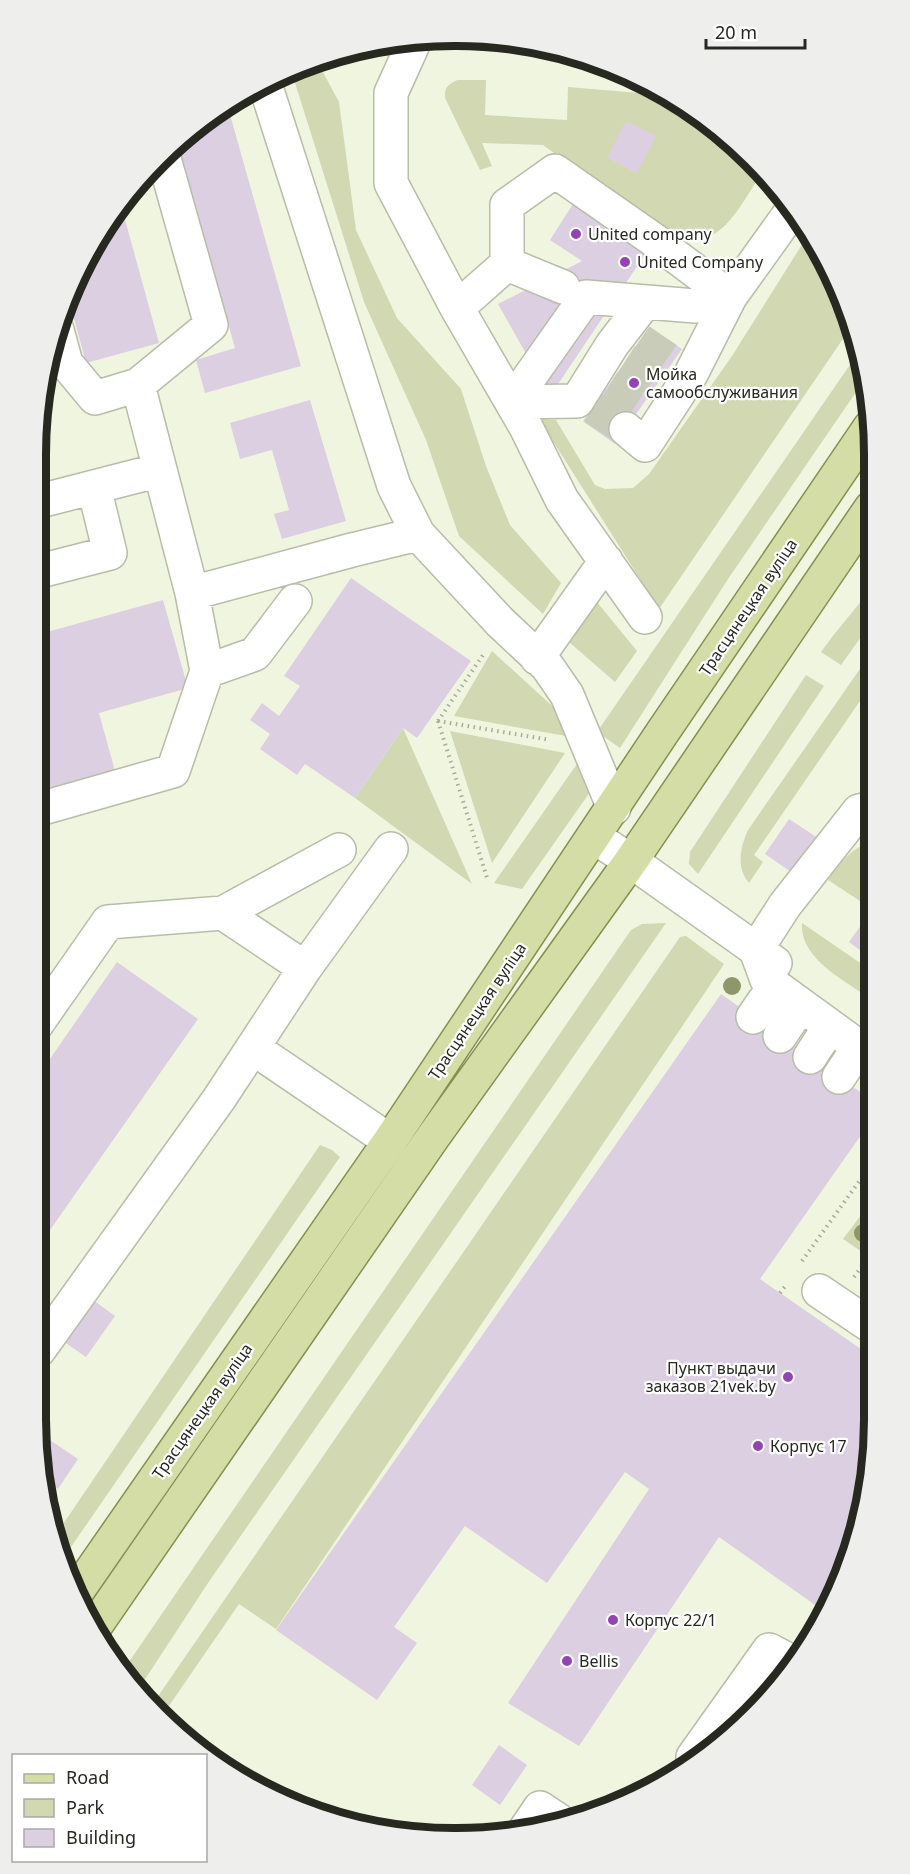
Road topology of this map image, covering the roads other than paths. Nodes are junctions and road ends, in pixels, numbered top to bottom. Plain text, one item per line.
1 (411, 49) edge
2 (268, 92) edge
3 (166, 166) edge
4 (787, 217) edge
5 (507, 264) junction
6 (563, 287) dead end
7 (730, 297) junction
8 (457, 308) junction
9 (61, 345) edge
10 (613, 361) junction
11 (138, 385) junction
12 (661, 395) dead end
13 (512, 402) junction
14 (863, 436) edge
15 (160, 470) junction
16 (94, 487) junction
17 (46, 499) edge
18 (864, 518) edge
19 (418, 534) junction
20 (606, 561) junction
21 (46, 569) edge
22 (192, 593) junction
23 (295, 601) dead end
24 (645, 617) dead end
25 (537, 658) junction
26 (207, 671) junction
27 (46, 807) edge
28 (614, 808) junction
29 (864, 810) edge
30 (594, 837) junction
31 (391, 849) dead end
32 (339, 850) dead end
33 (631, 861) junction
34 (223, 913) junction
35 (756, 950) junction
36 (305, 968) junction
37 (775, 985) junction
38 (801, 1005) junction
39 (46, 1011) edge
40 (753, 1017) dead end
41 (830, 1026) junction
42 (864, 1028) edge
43 (780, 1036) dead end
44 (253, 1047) junction
45 (810, 1057) dead end
46 (839, 1077) dead end
47 (390, 1141) junction
48 (819, 1291) dead end
49 (864, 1321) edge
50 (46, 1340) edge
51 (82, 1584) edge
52 (99, 1620) edge
53 (786, 1659) edge
54 (702, 1745) edge
55 (552, 1816) edge
56 (531, 1821) edge

1 - 8 street
2 - 19 street
3 - 11 street
4 - 7 street
5 - 6 street
5 - 7 street
5 - 8 street
7 - 10 street
7 - 12 street
8 - 13 street
9 - 11 street
10 - 13 street
10 - 13 street
11 - 15 street
13 - 20 street
14 - 28 main road, Трасцянецкая вуліца
15 - 16 street
15 - 22 street
16 - 17 street
16 - 21 street
18 - 33 main road, Трасцянецкая вуліца
19 - 22 street
19 - 25 street
20 - 24 street
20 - 25 street
22 - 26 street
23 - 26 street
25 - 28 street
26 - 27 street
28 - 30 main road, Трасцянецкая вуліца
29 - 35 street
30 - 33 street
30 - 47 main road, Трасцянецкая вуліца
31 - 36 street
32 - 34 street
33 - 35 street
33 - 52 main road, Трасцянецкая вуліца
34 - 36 street
34 - 39 street
35 - 37 street
35 - 42 street
36 - 44 street
37 - 38 street
37 - 40 street
38 - 41 street
38 - 43 street
41 - 45 street
41 - 46 street
44 - 47 street
44 - 50 street
47 - 51 main road, Трасцянецкая вуліца
48 - 49 street
53 - 54 street
55 - 56 street

